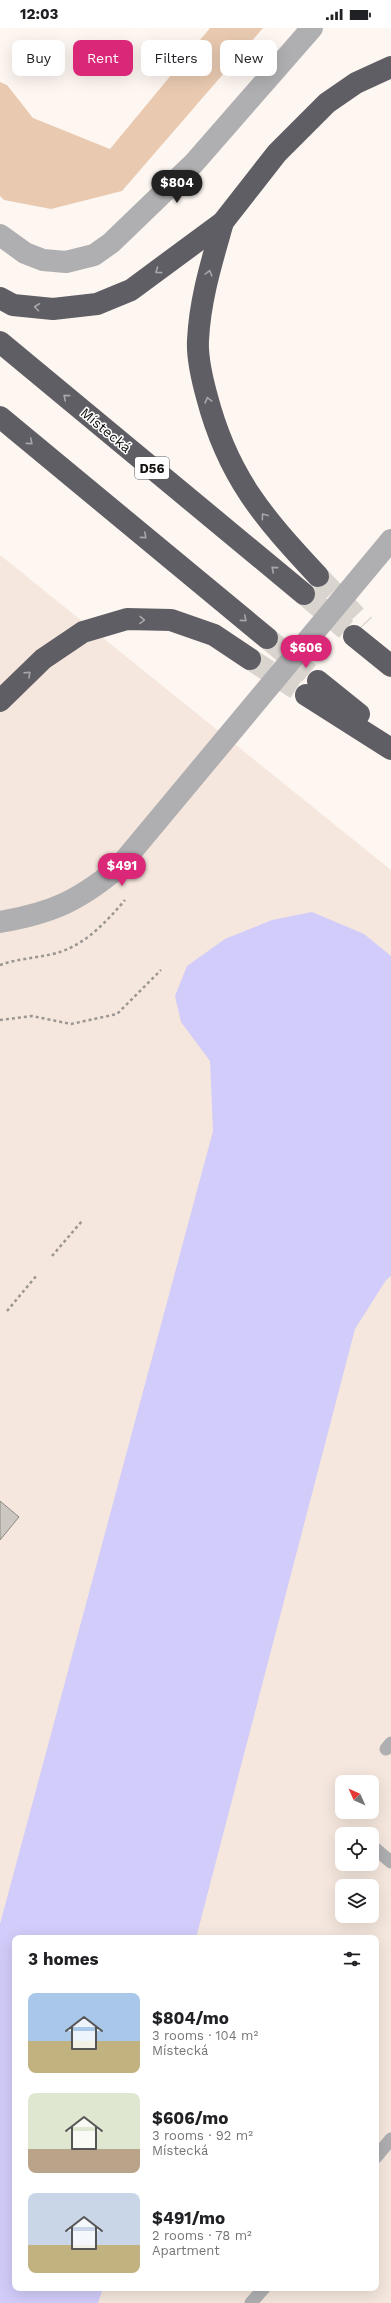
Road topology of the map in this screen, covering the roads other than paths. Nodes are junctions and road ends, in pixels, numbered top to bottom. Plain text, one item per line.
1 (312, 28) edge
2 (391, 67) edge
3 (222, 222) junction
4 (0, 235) edge
5 (0, 298) edge
6 (0, 342) edge
7 (0, 417) edge
8 (391, 540) edge
9 (318, 576) tunnel mouth
10 (304, 594) tunnel mouth
11 (267, 638) tunnel mouth
12 (391, 654) edge
13 (250, 658) tunnel mouth
14 (391, 666) edge
15 (0, 701) edge
16 (391, 742) edge
17 (391, 749) edge
18 (0, 922) edge
19 (379, 1852) edge
20 (391, 1862) edge
21 (391, 2139) edge
22 (379, 2153) edge
23 (261, 2291) edge
24 (251, 2303) edge

1 - 4 street
2 - 3 highway
3 -> 5 highway
9 -> 3 highway
10 -> 6 highway, Místecká / D56
7 -> 11 highway
8 - 18 street
12 - 14 highway
15 -> 13 highway
16 - 17 highway
19 - 20 lane
21 - 22 lane
23 - 24 lane

